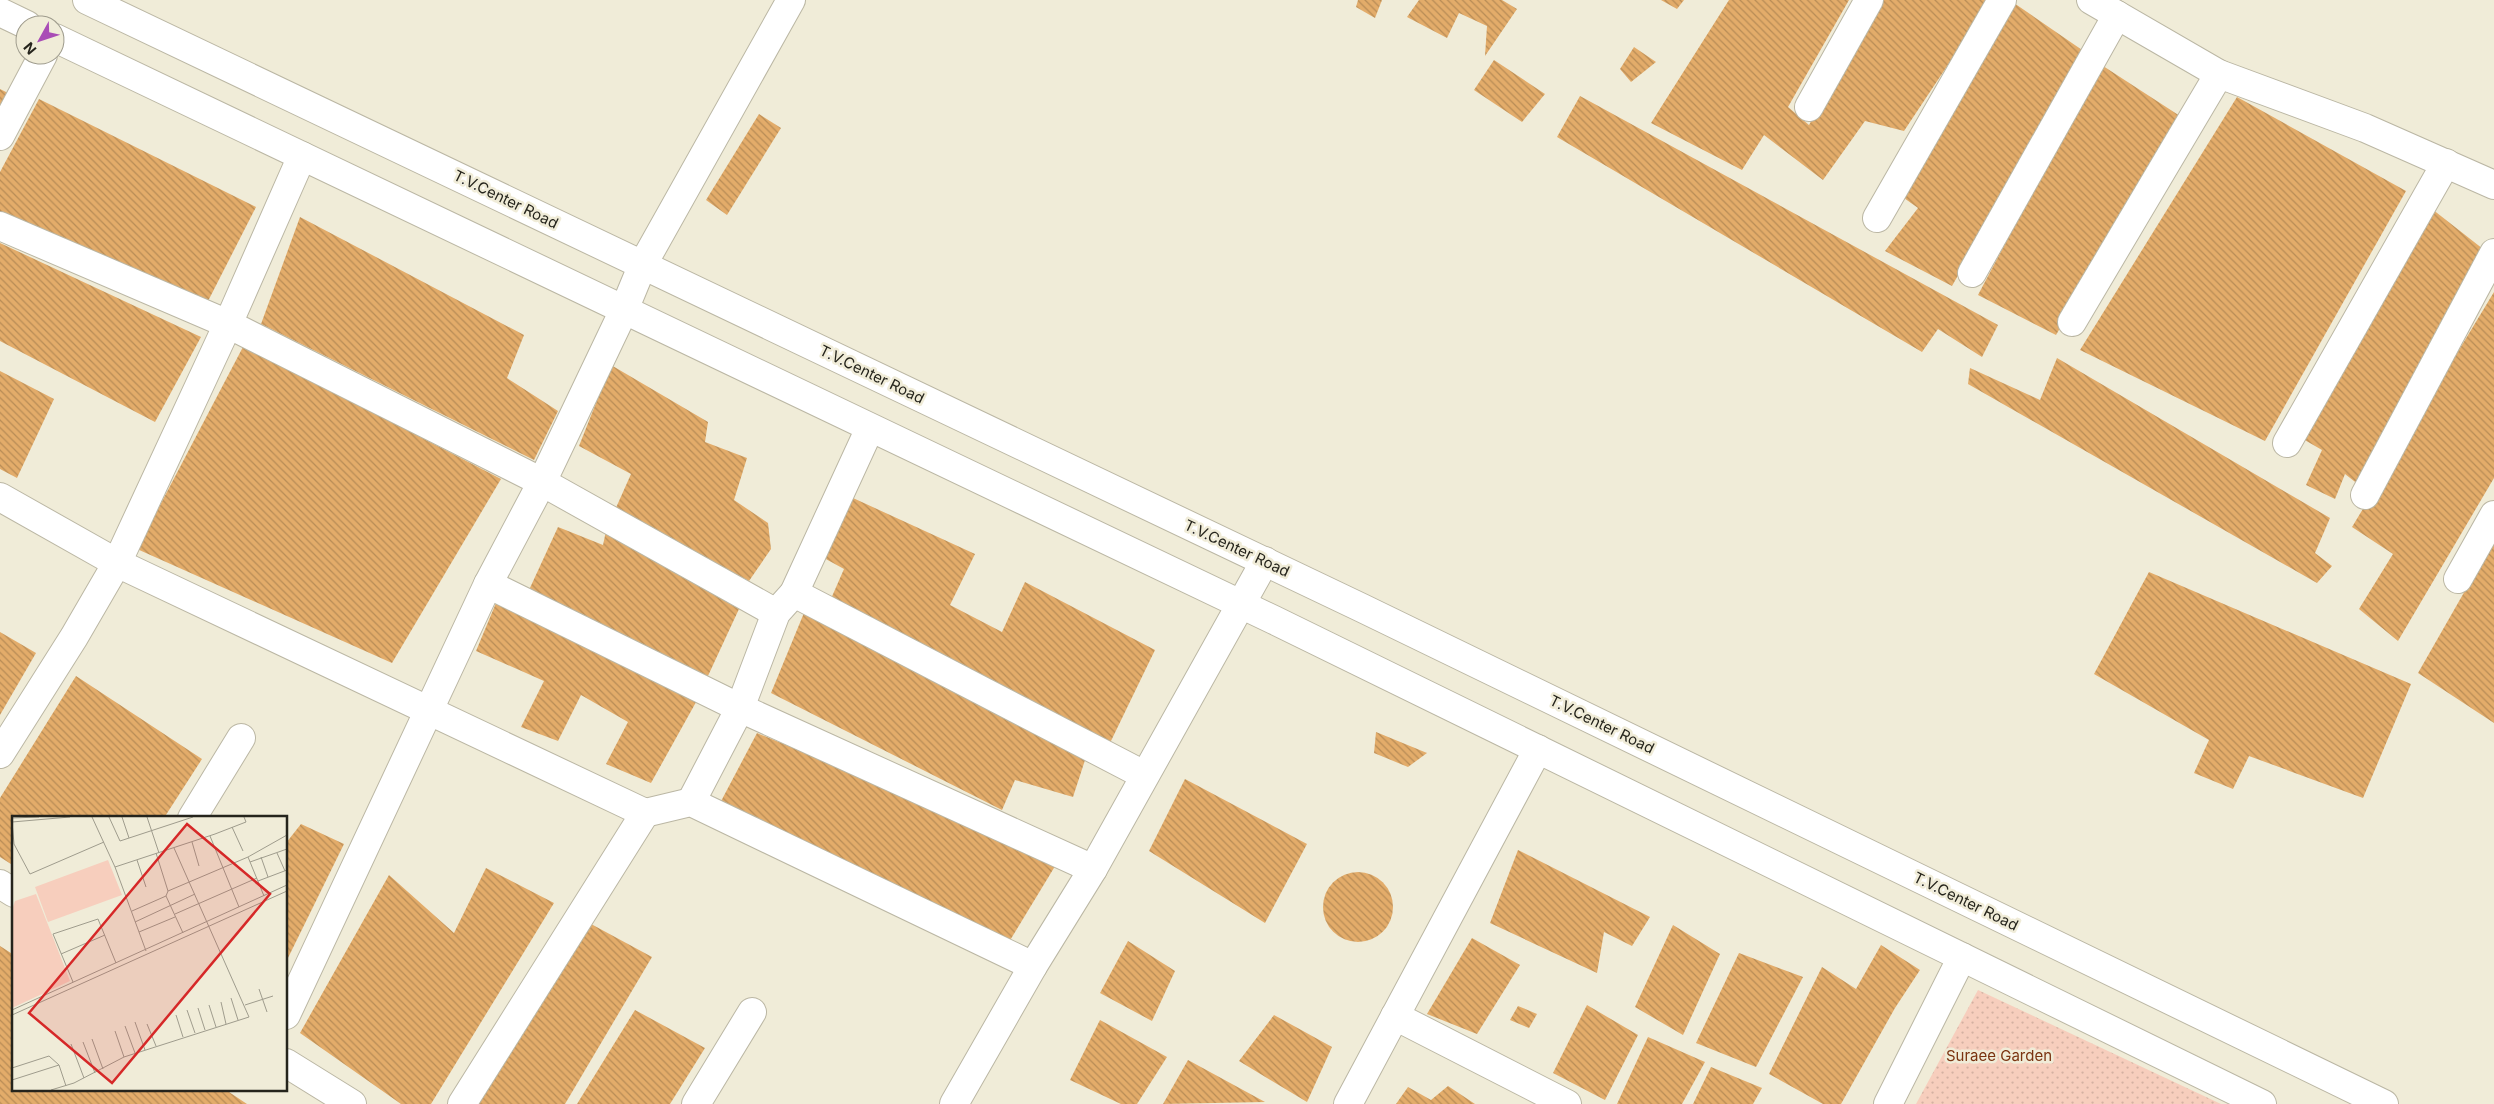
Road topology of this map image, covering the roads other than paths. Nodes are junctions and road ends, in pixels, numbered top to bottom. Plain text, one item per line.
1 (87, 0) edge
2 (791, 0) edge
3 (1869, 0) edge
4 (2002, 0) edge
5 (2091, 0) edge
6 (0, 12) edge
7 (2117, 15) junction
8 (15, 19) edge
9 (65, 43) edge
10 (38, 65) edge
11 (2219, 74) junction
12 (1809, 107) dead end
13 (0, 136) edge
14 (302, 156) junction
15 (2446, 164) junction
16 (2494, 185) edge
17 (1877, 218) dead end
18 (0, 226) edge
19 (2494, 253) edge
20 (643, 264) junction
21 (1972, 273) dead end
22 (624, 310) junction
23 (2072, 322) dead end
24 (228, 324) junction
25 (870, 428) junction
26 (2287, 443) dead end
27 (542, 482) junction
28 (2364, 495) dead end
29 (0, 497) edge
30 (2494, 516) edge
31 (1265, 562) junction
32 (117, 563) junction
33 (2458, 579) dead end
34 (488, 584) junction
35 (794, 593) junction
36 (1240, 604) junction
37 (776, 613) junction
38 (740, 708) junction
39 (430, 711) junction
40 (242, 738) dead end
41 (1538, 750) junction
42 (0, 754) edge
43 (1144, 775) junction
44 (691, 802) junction
45 (645, 814) junction
46 (193, 816) edge
47 (1093, 869) junction
48 (0, 884) edge
49 (12, 892) edge
50 (1962, 957) junction
51 (1033, 966) junction
52 (288, 1011) edge
53 (752, 1012) dead end
54 (1395, 1016) junction
55 (288, 1064) edge
56 (352, 1104) edge
57 (462, 1104) edge
58 (696, 1104) edge
59 (954, 1104) edge
60 (1348, 1104) edge
61 (1567, 1104) edge
62 (1888, 1104) edge
63 (2262, 1104) edge
64 (2384, 1104) edge

1 - 20 street, T.V.Center Road
2 - 20 street
3 - 12 street
4 - 17 street
5 - 7 street
6 - 8 street
7 - 11 street
7 - 21 street
9 - 14 street
10 - 13 street
11 - 15 street
11 - 23 street
14 - 22 street
14 - 24 street
15 - 16 street
15 - 26 street
18 - 24 street
19 - 28 street
20 - 22 street
20 - 31 street, T.V.Center Road
22 - 25 street
22 - 27 street
24 - 27 street
24 - 32 street
25 - 35 street
25 - 36 street
27 - 34 street
27 - 37 street
29 - 32 street
30 - 33 street
31 - 36 street
31 - 64 street, T.V.Center Road
32 - 39 street
32 - 42 street
34 - 38 street
34 - 39 street
35 - 37 street
35 - 43 street
36 - 41 street
36 - 43 street
37 - 38 street
38 - 44 street
38 - 47 street
39 - 45 street
39 - 52 street
40 - 46 street
41 - 50 street
41 - 54 street
43 - 47 street
44 - 45 street
44 - 51 street
45 - 57 street
47 - 51 street
48 - 49 street
50 - 62 street
50 - 63 street
51 - 59 street
53 - 58 street
54 - 60 street
54 - 61 street
55 - 56 street

